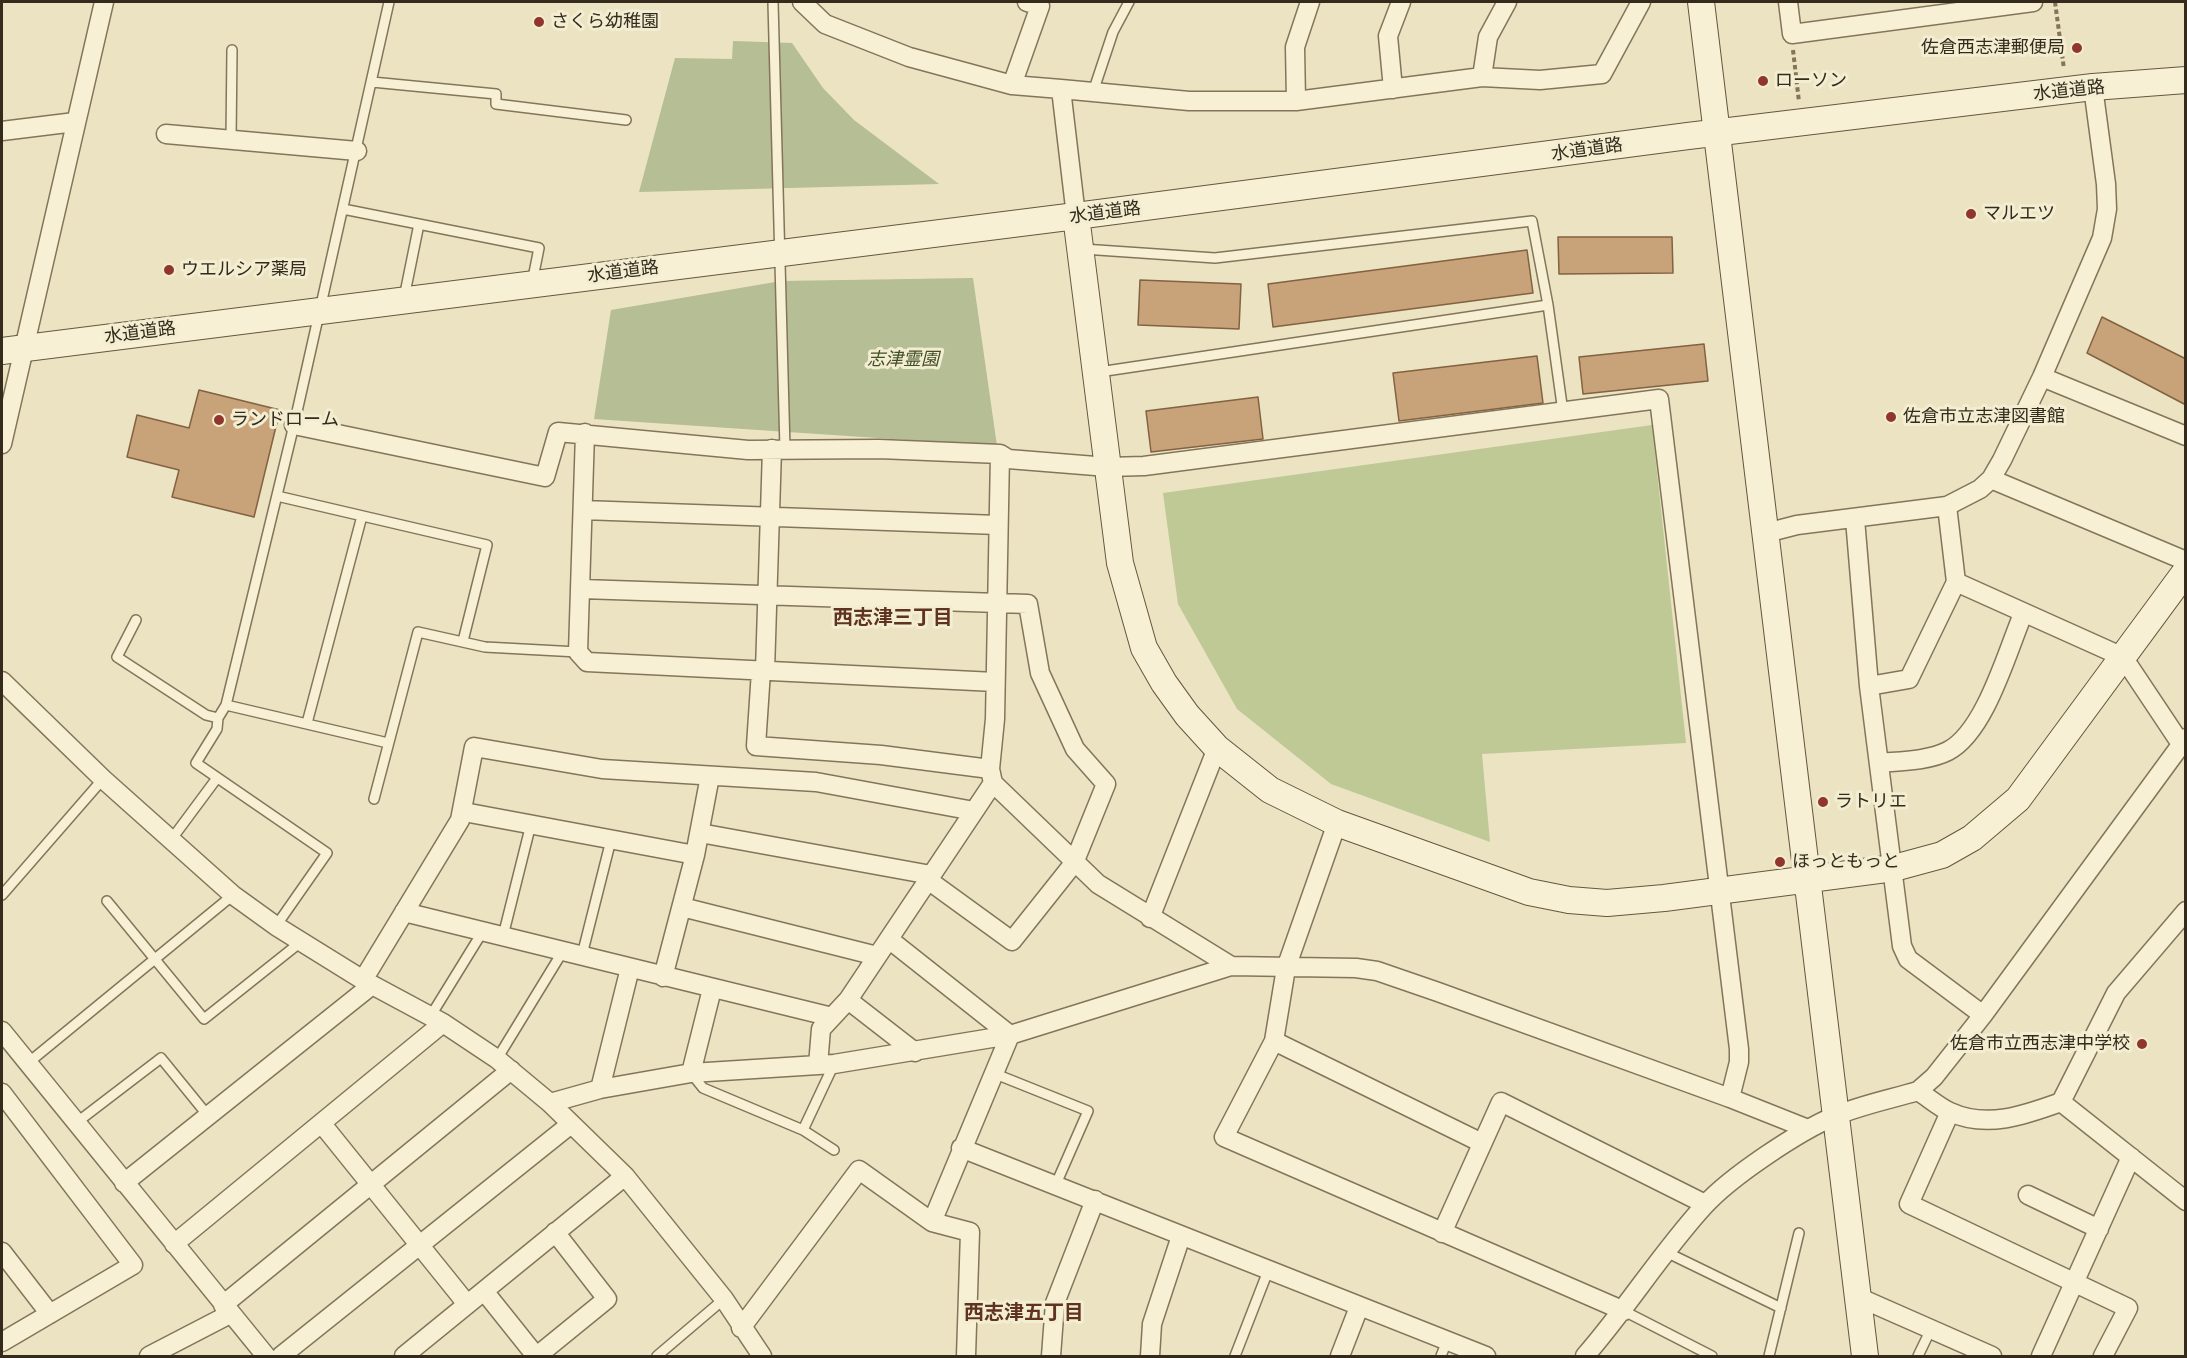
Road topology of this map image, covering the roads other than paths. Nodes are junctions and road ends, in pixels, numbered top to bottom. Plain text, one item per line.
1 (104, 2) edge
2 (389, 2) edge
3 (773, 2) edge
4 (802, 2) edge
5 (1029, 2) edge
6 (1129, 2) edge
7 (1310, 2) edge
8 (1401, 2) edge
9 (1508, 2) edge
10 (1641, 2) edge
11 (1701, 2) edge
12 (1788, 2) edge
13 (2033, 2) edge
14 (232, 50) dead end
15 (1482, 77) junction
16 (2186, 80) edge
17 (372, 82) junction
18 (1012, 85) junction
19 (2093, 87) junction
20 (1393, 88) junction
21 (1061, 90) junction
22 (1093, 92) junction
23 (1296, 100) junction
24 (626, 120) dead end
25 (75, 122) junction
26 (2, 131) edge
27 (1717, 133) junction
28 (166, 134) dead end
29 (231, 140) junction
30 (357, 151) junction
31 (343, 209) junction
32 (1077, 216) junction
33 (419, 224) junction
34 (1081, 248) junction
35 (781, 253) junction
36 (532, 284) junction
37 (404, 299) junction
38 (1548, 305) junction
39 (318, 310) junction
40 (13, 350) edge
41 (1096, 372) junction
42 (2042, 377) junction
43 (1563, 412) junction
44 (294, 425) junction
45 (585, 434) junction
46 (2186, 436) edge
47 (2, 444) edge
48 (779, 449) junction
49 (1000, 454) junction
50 (1108, 467) junction
51 (1990, 479) junction
52 (276, 496) junction
53 (1947, 506) junction
54 (583, 510) junction
55 (362, 516) junction
56 (770, 517) junction
57 (1855, 519) junction
58 (998, 525) junction
59 (1766, 533) junction
60 (2186, 561) edge
61 (2186, 571) edge
62 (1956, 582) junction
63 (582, 589) junction
64 (768, 595) junction
65 (996, 603) junction
66 (2023, 614) junction
67 (136, 620) dead end
68 (463, 641) junction
69 (578, 652) junction
70 (2123, 657) junction
71 (763, 671) junction
72 (2, 681) edge
73 (995, 682) junction
74 (1869, 686) junction
75 (226, 705) junction
76 (218, 718) junction
77 (308, 723) junction
78 (2183, 741) edge
79 (388, 743) junction
80 (1217, 748) junction
81 (1879, 763) junction
82 (710, 776) junction
83 (991, 776) junction
84 (217, 778) junction
85 (103, 779) junction
86 (374, 799) dead end
87 (974, 811) junction
88 (464, 812) junction
89 (1337, 823) junction
90 (531, 824) junction
91 (700, 833) junction
92 (171, 840) junction
93 (611, 840) junction
94 (695, 855) junction
95 (1074, 863) junction
96 (1894, 868) junction
97 (929, 877) junction
98 (1809, 880) junction
99 (1720, 892) junction
100 (2, 895) edge
101 (233, 895) junction
102 (107, 901) dead end
103 (681, 907) junction
104 (2186, 911) edge
105 (404, 912) junction
106 (1150, 918) junction
107 (276, 926) junction
108 (483, 931) junction
109 (503, 936) junction
110 (890, 940) junction
111 (302, 941) junction
112 (563, 951) junction
113 (582, 955) junction
114 (877, 956) junction
115 (155, 959) junction
116 (1231, 966) junction
117 (630, 968) junction
118 (1286, 968) junction
119 (663, 976) junction
120 (368, 983) junction
121 (712, 988) junction
122 (848, 1000) junction
123 (1983, 1015) junction
124 (832, 1017) junction
125 (436, 1020) junction
126 (2, 1031) edge
127 (1010, 1035) junction
128 (1274, 1041) junction
129 (915, 1052) junction
130 (28, 1063) junction
131 (826, 1064) junction
132 (504, 1065) junction
133 (993, 1072) junction
134 (691, 1074) junction
135 (600, 1089) junction
136 (1918, 1091) junction
137 (2, 1093) edge
138 (1730, 1098) junction
139 (2061, 1102) junction
140 (550, 1103) junction
141 (1950, 1112) junction
142 (1837, 1115) junction
143 (209, 1117) junction
144 (76, 1123) junction
145 (322, 1124) junction
146 (571, 1124) junction
147 (1808, 1129) junction
148 (803, 1130) junction
149 (1482, 1143) junction
150 (961, 1148) junction
151 (834, 1150) dead end
152 (2131, 1157) junction
153 (625, 1176) junction
154 (124, 1184) junction
155 (371, 1184) junction
156 (1056, 1184) junction
157 (2028, 1196) dead end
158 (1095, 1200) junction
159 (2186, 1201) edge
160 (1705, 1204) junction
161 (932, 1222) junction
162 (2099, 1229) junction
163 (555, 1232) junction
164 (1442, 1233) junction
165 (1799, 1233) dead end
166 (1181, 1236) junction
167 (174, 1244) junction
168 (420, 1244) junction
169 (2, 1252) edge
170 (1666, 1252) junction
171 (1268, 1271) junction
172 (2077, 1281) junction
173 (484, 1292) junction
174 (1858, 1296) junction
175 (724, 1299) junction
176 (467, 1304) junction
177 (1359, 1307) junction
178 (1781, 1308) junction
179 (227, 1309) junction
180 (1624, 1311) junction
181 (50, 1314) junction
182 (741, 1328) junction
183 (1931, 1329) junction
184 (2, 1342) edge
185 (1444, 1349) edge
186 (150, 1356) edge
187 (266, 1356) edge
188 (281, 1356) edge
189 (404, 1356) edge
190 (536, 1356) edge
191 (657, 1356) edge
192 (762, 1356) edge
193 (966, 1356) edge
194 (1051, 1356) edge
195 (1150, 1356) edge
196 (1235, 1356) edge
197 (1340, 1356) edge
198 (1485, 1356) edge
199 (1586, 1356) edge
200 (1712, 1356) edge
201 (1769, 1356) edge
202 (1865, 1356) edge
203 (1918, 1356) edge
204 (1992, 1356) edge
205 (2041, 1356) edge
206 (2103, 1356) edge

1 - 25 street
2 - 17 lane
3 - 35 lane
4 - 18 street
5 - 18 street
6 - 22 lane
7 - 23 street
8 - 20 street
9 - 15 street
10 - 15 street
11 - 27 street
12 - 13 street
14 - 29 lane
15 - 20 street
16 - 19 street, 水道道路
17 - 24 lane
17 - 30 lane
18 - 21 street
19 - 27 street, 水道道路
19 - 42 street
20 - 23 street
21 - 22 street
21 - 32 street
22 - 23 street
25 - 26 street
25 - 40 street
27 - 32 street, 水道道路
27 - 59 street
28 - 29 street
29 - 30 street
30 - 31 lane
31 - 33 lane
31 - 39 lane
32 - 34 street
32 - 35 street, 水道道路
33 - 36 lane
33 - 37 lane
34 - 38 lane
34 - 41 street
35 - 36 street, 水道道路
35 - 48 lane
36 - 37 street, 水道道路
37 - 39 street, 水道道路
38 - 41 lane
38 - 43 lane
39 - 40 street, 水道道路
39 - 44 lane
40 - 47 street
41 - 50 street
42 - 46 street
42 - 51 street
43 - 50 street
43 - 99 street
44 - 45 street
44 - 52 lane
45 - 48 street
45 - 54 street
48 - 49 street
48 - 56 street
49 - 50 street
49 - 58 street
50 - 80 street
51 - 53 street
51 - 60 street
52 - 55 lane
52 - 75 lane
53 - 57 street
53 - 62 street
54 - 56 street
54 - 63 street
55 - 68 lane
55 - 77 lane
56 - 58 street
56 - 64 street
57 - 59 street
57 - 74 street
58 - 65 street
59 - 98 street
61 - 70 street
62 - 66 street
62 - 74 street
63 - 64 street
63 - 69 street
64 - 65 street
64 - 71 street
65 - 73 street
65 - 95 street
66 - 70 street
66 - 81 street
67 - 76 lane
68 - 69 lane
68 - 79 lane
69 - 71 street
70 - 78 street
70 - 96 street
71 - 73 street
71 - 83 street
72 - 85 street
73 - 83 street
74 - 81 street
75 - 76 lane
75 - 77 lane
76 - 84 lane
77 - 79 lane
78 - 123 street
79 - 86 lane
80 - 89 street
80 - 106 street
81 - 96 street
82 - 87 street
82 - 88 street
82 - 91 street
83 - 87 street
83 - 95 street
84 - 92 lane
84 - 107 lane
85 - 92 street
85 - 100 lane
87 - 97 street
88 - 90 street
88 - 105 street
89 - 99 street
89 - 118 street
90 - 93 street
90 - 109 lane
91 - 94 street
91 - 97 street
92 - 101 street
93 - 94 street
93 - 113 lane
94 - 103 street
95 - 97 street
95 - 106 street
96 - 98 street
96 - 123 street
97 - 110 street
98 - 99 street
98 - 142 street
99 - 138 street
101 - 107 street
101 - 115 lane
102 - 115 lane
103 - 114 street
103 - 119 street
104 - 139 street
105 - 108 street
105 - 120 street
106 - 116 street
107 - 111 street
108 - 109 street
108 - 125 lane
109 - 112 street
110 - 114 street
110 - 127 street
111 - 115 lane
111 - 120 street
112 - 113 street
112 - 132 lane
113 - 117 street
114 - 122 street
115 - 130 lane
116 - 118 street
116 - 127 street
117 - 119 street
117 - 135 street
118 - 128 street
118 - 138 street
119 - 121 street
120 - 125 street
120 - 143 street
121 - 124 street
121 - 134 street
122 - 124 street
122 - 129 street
123 - 136 street
124 - 131 street
125 - 132 street
125 - 145 street
126 - 130 street
127 - 129 street
127 - 133 street
128 - 149 street
128 - 164 street
129 - 131 street
130 - 144 street
131 - 134 street
131 - 148 lane
132 - 140 street
132 - 155 street
133 - 150 street
133 - 156 lane
134 - 135 street
134 - 148 lane
135 - 140 street
136 - 141 street
136 - 142 street
137 - 181 street
138 - 147 street
139 - 141 street
139 - 152 street
140 - 146 street
141 - 172 street
142 - 147 street
142 - 174 street
143 - 144 lane
143 - 154 street
144 - 154 street
145 - 155 street
145 - 167 street
146 - 153 street
146 - 168 street
147 - 160 street
148 - 151 lane
149 - 160 street
149 - 164 street
150 - 156 street
150 - 161 street
152 - 159 street
152 - 162 street
153 - 163 street
153 - 175 street
154 - 167 street
155 - 168 street
155 - 179 street
156 - 158 street
157 - 162 street
158 - 166 street
158 - 194 street
160 - 170 street
161 - 182 street
161 - 193 street
162 - 172 street
163 - 173 street
163 - 190 street
164 - 180 street
165 - 178 lane
166 - 171 street
166 - 195 street
167 - 179 street
168 - 176 street
168 - 188 street
169 - 181 street
170 - 178 lane
170 - 180 street
171 - 177 street
171 - 196 lane
172 - 205 street
172 - 206 street
173 - 176 street
173 - 190 street
174 - 183 street
174 - 202 street
175 - 182 street
175 - 191 lane
176 - 189 street
177 - 185 street
177 - 197 street
178 - 201 lane
179 - 186 street
179 - 187 street
180 - 199 street
180 - 200 lane
181 - 184 street
182 - 192 street
183 - 203 lane
183 - 204 street
185 - 198 street

